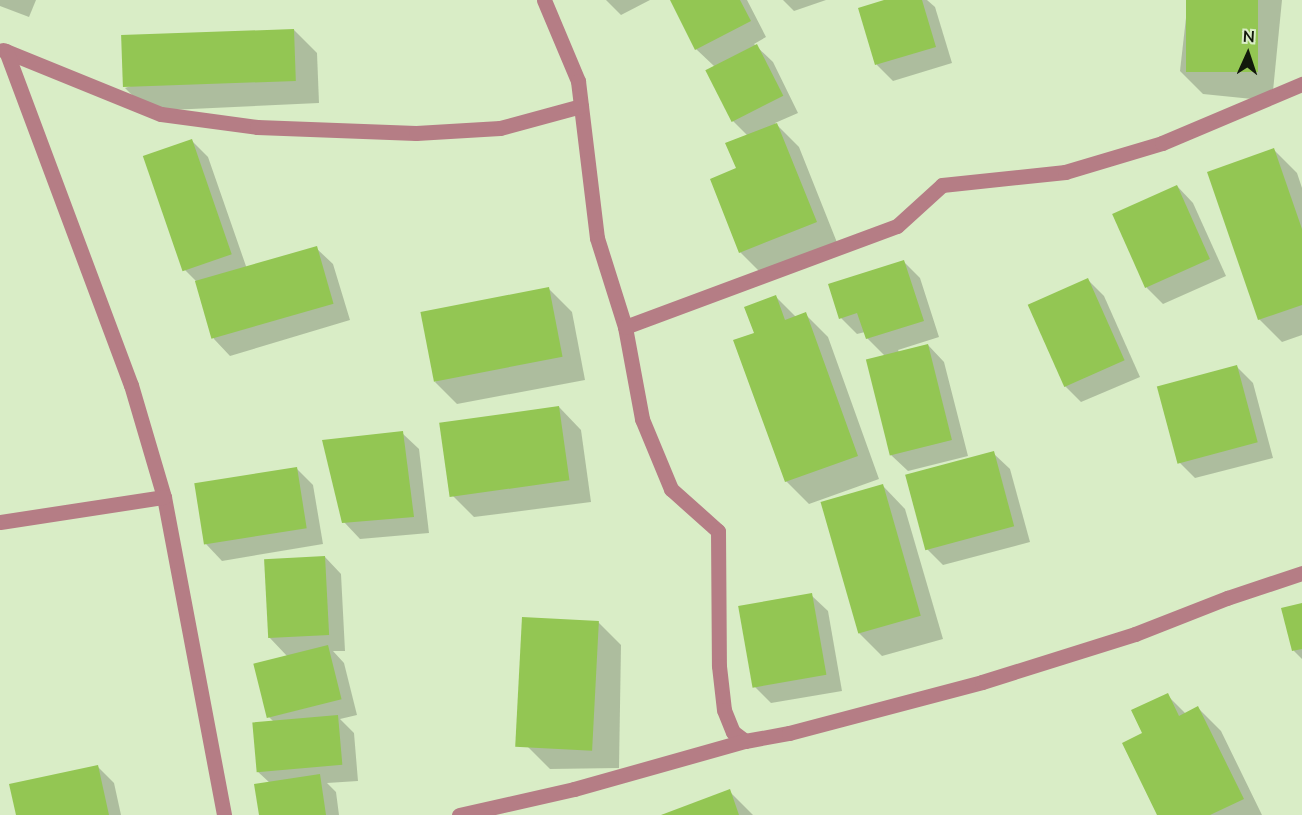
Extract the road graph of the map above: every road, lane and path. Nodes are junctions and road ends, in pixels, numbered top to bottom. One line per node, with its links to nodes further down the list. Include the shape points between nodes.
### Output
1 (544, 0): 4 (street, via 578,81)
2 (3, 50): 4 (street, via 161,114 257,127 416,133 490,128); 6 (street, via 131,385)
3 (1302, 84): 5 (street, via 1162,143 1065,172 942,186 897,225)
4 (581, 106): 5 (street, via 597,238)
5 (625, 327): 9 (street, via 642,419 671,489 718,531 719,666 724,710 733,732)
6 (164, 497): 7 (street); 10 (street)
7 (0, 522)
8 (1302, 573): 9 (street, via 1135,634 982,682)
9 (745, 741): 11 (street, via 574,789)
10 (224, 815)
11 (459, 815)

